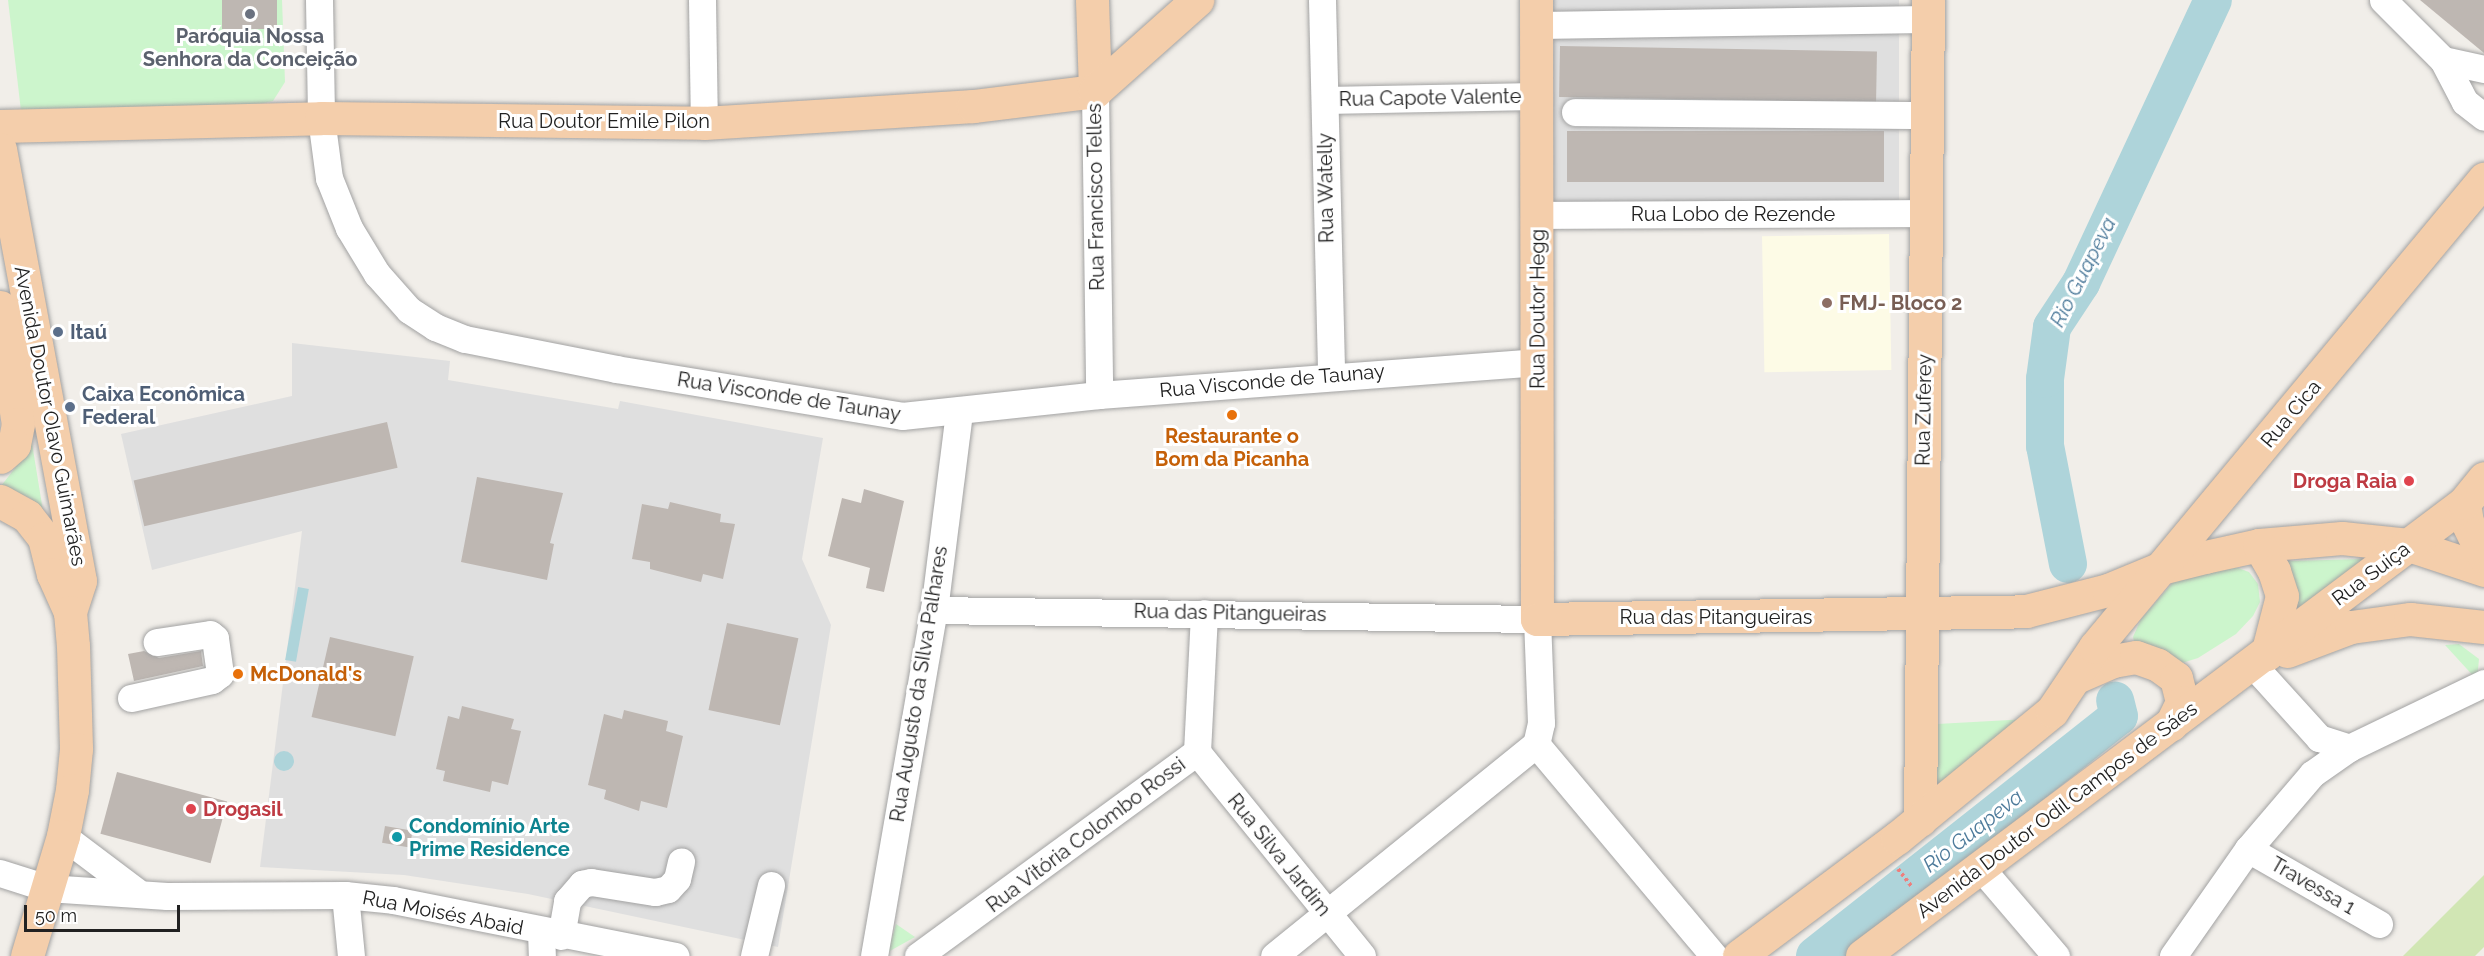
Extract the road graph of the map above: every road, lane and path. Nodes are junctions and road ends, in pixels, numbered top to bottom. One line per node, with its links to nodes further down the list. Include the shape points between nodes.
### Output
1 (319, 0): 18 (street, Rua Visconde de Taunay)
2 (702, 0): 19 (street)
3 (1092, 0): 12 (main road, Rua Francisco Telles)
4 (1211, 0): 7 (main road)
5 (1322, 0): 14 (street, Rua Watelly)
6 (2383, 0): 10 (street)
7 (1188, 9): 12 (main road)
8 (1928, 10): 9 (street); 16 (main road, Rua Zuferey)
9 (1536, 12): 13 (main road, Rua Doutor Hegg)
10 (2443, 60): 11 (street); 17 (street, via 2465,102)
11 (2484, 69)
12 (1095, 91): 19 (main road, Rua Doutor Emile Pilon, via 973,106); 28 (street, Rua Francisco Telles)
13 (1536, 96): 14 (street, Rua Capote Valente); 24 (main road, Rua Doutor Hegg)
14 (1324, 100): 27 (street, Rua Watelly)
15 (1575, 111): 16 (street)
16 (1927, 115): 23 (main road, Rua Zuferey)
17 (2484, 117)
18 (321, 118): 19 (main road, Rua Doutor Emile Pilon); 20 (main road, Rua Doutor Emile Pilon); 29 (street, Rua Visconde de Taunay, via 329,178 349,228 377,274 409,310 435,327 465,339 604,367 853,410 902,416)
19 (704, 123)
20 (0, 126)
21 (0, 149): 40 (main road, Avenida Doutor Olavo Guimarães, via 80,581)
22 (2484, 179): 37 (main road, Rua Cica)
23 (1927, 213): 24 (street, Rua Lobo de Rezende); 42 (main road, Rua Zuferey)
24 (1538, 215): 26 (main road, Rua Doutor Hegg)
25 (0, 307): 30 (main road, Avenida Doutor Olavo Guimarães, via 18,424 14,444)
26 (1539, 362): 27 (street, Rua Visconde de Taunay); 43 (main road, Rua Doutor Hegg)
27 (1330, 375): 28 (street, Rua Visconde de Taunay)
28 (1099, 395): 29 (street, Rua Visconde de Taunay)
29 (959, 411): 39 (street, Rua Augusto da SIlva Palhares)
30 (0, 458)
31 (2484, 478): 32 (main road, Rua Suiça)
32 (2464, 503): 35 (main road, Rua Suiça); 36 (main road, via 2467,522)
33 (13, 508): 40 (main road, Avenida Doutor Olavo Guimarães, via 44,538 53,574)
34 (2259, 545): 35 (main road, Rua das Pitangueiras, via 2342,538); 37 (main road, Rua das Pitangueiras); 46 (main road, via 2282,596)
35 (2409, 545): 38 (main road, Rua das Pitangueiras); 46 (main road, Rua Suiça)
36 (2484, 557)
37 (2161, 568): 42 (main road, Rua das Pitangueiras, via 2109,590 2044,608); 47 (main road, Rua Cica, via 2095,647)
38 (2484, 570)
39 (934, 610): 41 (street, Rua das Pitangueiras); 73 (street, Rua Augusto da SIlva Palhares)
40 (70, 612): 55 (main road, via 76,749)
41 (1204, 613): 43 (street, Rua das Pitangueiras); 53 (street, Rua Vitória Colombo Rossi)
42 (1920, 616): 43 (main road, Rua das Pitangueiras); 54 (main road, Rua Zuferey)
43 (1537, 619): 51 (street, via 1541,723)
44 (2484, 627): 46 (main road, via 2410,619 2350,627)
45 (157, 642): 49 (street, via 210,633 215,638 220,674 212,680)
46 (2259, 659): 50 (main road, Avenida Doutor Odil Campos de Sáes); 52 (street, via 2319,738)
47 (2076, 677): 50 (main road, via 2113,661 2136,657 2158,665 2176,678 2182,702); 54 (main road, via 2052,711)
48 (2484, 683): 52 (street)
49 (131, 698)
50 (2171, 725): 59 (main road, Avenida Doutor Odil Campos de Sáes)
51 (1536, 744): 66 (street); 77 (street)
52 (2349, 748): 56 (street, via 2312,774)
53 (1197, 752): 66 (street, Rua Silva Jardim); 74 (street, Rua Vitória Colombo Rossi, via 940,944)
54 (1920, 820): 78 (main road)
55 (63, 836): 62 (main road); 64 (street, Rua Moisés Abaid)
56 (2248, 849): 67 (street, Travessa 1); 81 (street)
57 (681, 861): 68 (street, via 677,879 668,889 655,892 582,884 567,901)
58 (1896, 866): 63 (path)
59 (1980, 867): 79 (main road, Avenida Doutor Odil Campos de Sáes); 80 (street)
60 (0, 873): 62 (street, Rua Moisés Abaid)
61 (771, 885): 72 (street)
62 (47, 888): 64 (street, Rua Moisés Abaid); 69 (main road)
63 (1914, 890)
64 (136, 891): 65 (street, Rua Moisés Abaid, via 167,896)
65 (345, 895): 68 (street, Rua Moisés Abaid, via 393,900); 70 (street)
66 (1326, 913): 75 (street); 76 (street, Rua Silva Jardim)
67 (2379, 924)
68 (548, 941): 71 (street, Rua Moisés Abaid)
69 (27, 956)
70 (351, 956)
71 (676, 956)
72 (754, 956)
73 (874, 956)
74 (918, 956)
75 (1274, 956)
76 (1362, 956)
77 (1714, 956)
78 (1739, 956)
79 (1862, 956)
80 (2056, 956)
81 (2173, 956)

